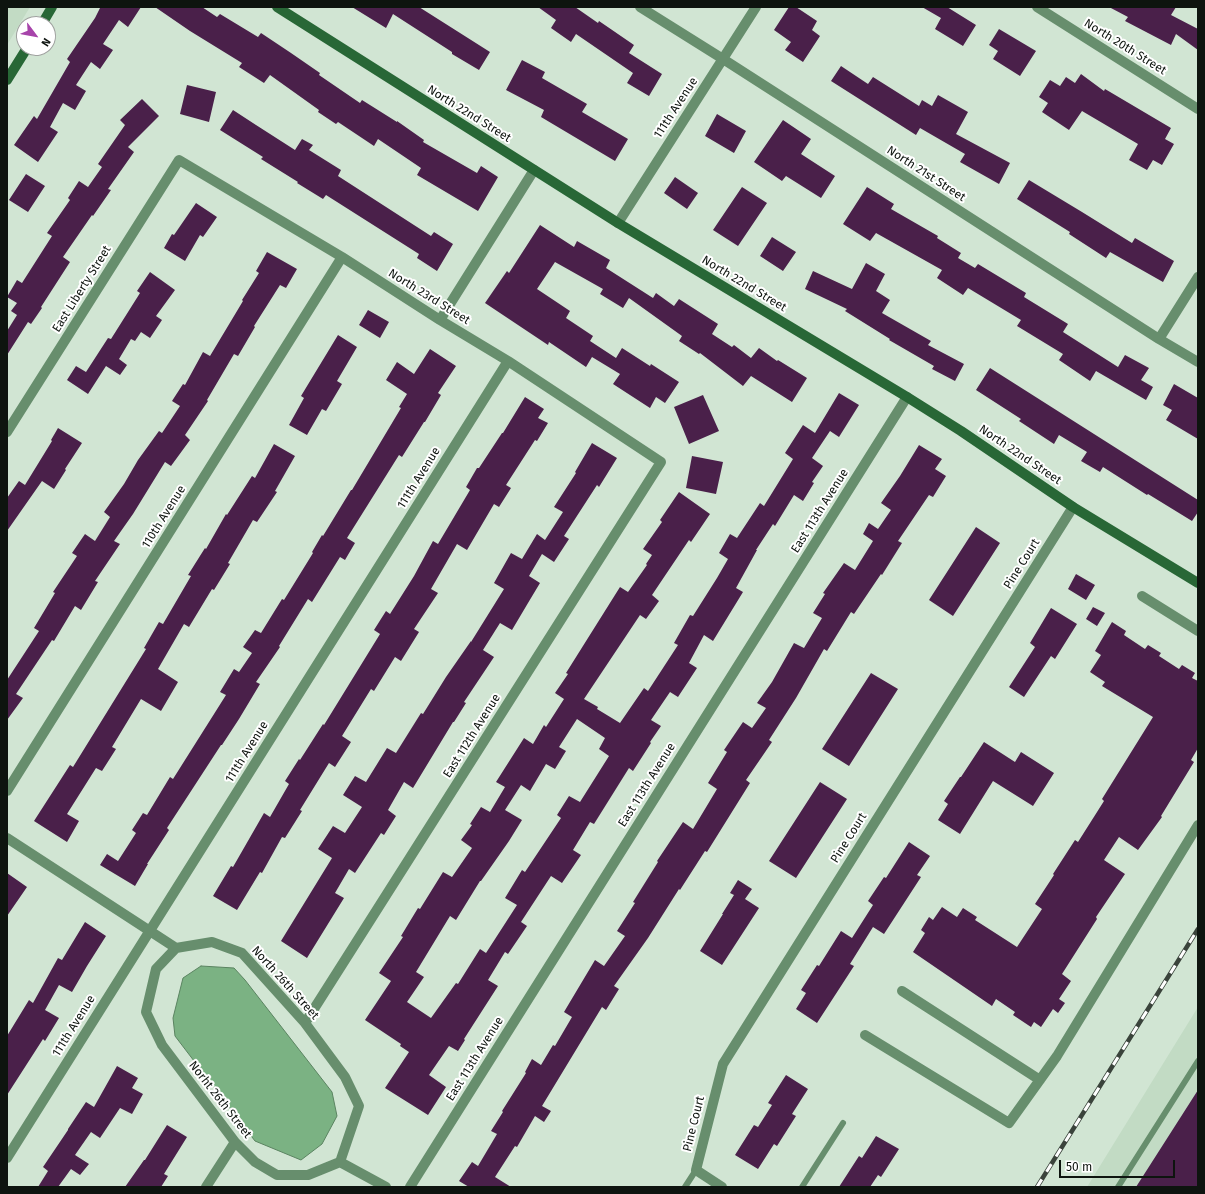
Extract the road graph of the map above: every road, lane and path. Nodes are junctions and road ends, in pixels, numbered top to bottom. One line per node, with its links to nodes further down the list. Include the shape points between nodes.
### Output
1 (52, 7): 6 (street)
2 (277, 7): 12 (street, North 22nd Street)
3 (640, 7): 8 (street, North 21st Street)
4 (756, 7): 8 (street, 111th Avenue)
5 (1037, 7): 10 (street, North 20th Street)
6 (47, 16)
7 (22, 56): 9 (street)
8 (723, 59): 13 (street, 111th Avenue); 17 (street, North 21st Street)
9 (7, 80)
10 (1198, 109)
11 (179, 160): 14 (street, North 23rd Street); 21 (street, East Liberty Street)
12 (534, 170): 13 (street, North 22nd Street); 16 (street)
13 (618, 223): 20 (street, North 22nd Street)
14 (342, 257): 16 (street, North 23rd Street); 27 (street, 110th Avenue)
15 (1198, 277): 17 (street)
16 (440, 320): 18 (street, North 23rd Street)
17 (1159, 338): 19 (street, North 21st Street)
18 (508, 361): 22 (street, North 23rd Street); 30 (street, 111th Avenue)
19 (1198, 362)
20 (907, 397): 23 (street, North 22nd Street); 44 (street, East 113th Avenue)
21 (7, 432)
22 (661, 462): 33 (street, East 112th Avenue)
23 (1073, 507): 24 (street, North 22nd Street); 41 (street, Pine Court, via 722,1064)
24 (1198, 584)
25 (1142, 596): 26 (street)
26 (1198, 631)
27 (7, 791)
28 (1198, 825): 36 (street)
29 (7, 838): 30 (street)
30 (150, 930): 31 (street); 39 (street, 111th Avenue)
31 (176, 948): 33 (street, North 26th Street, via 212,942 242,953); 38 (street, Norht 26th Street, via 156,969 146,1012 162,1045)
32 (902, 991): 36 (street)
33 (305, 1023): 40 (street, North 26th Street, via 345,1077 359,1106)
34 (866, 1035): 36 (street, via 1010,1123)
35 (1198, 1061): 48 (lane)
36 (1040, 1080)
37 (843, 1123): 47 (lane)
38 (235, 1142): 40 (street, Norht 26th Street, via 255,1162 277,1175 308,1175); 42 (street)
39 (7, 1158)
40 (340, 1162): 43 (street)
41 (696, 1170): 45 (lane); 46 (street, Pine Court)
42 (206, 1187)
43 (386, 1187)
44 (410, 1187)
45 (685, 1187)
46 (722, 1187)
47 (802, 1187)
48 (1118, 1187)

